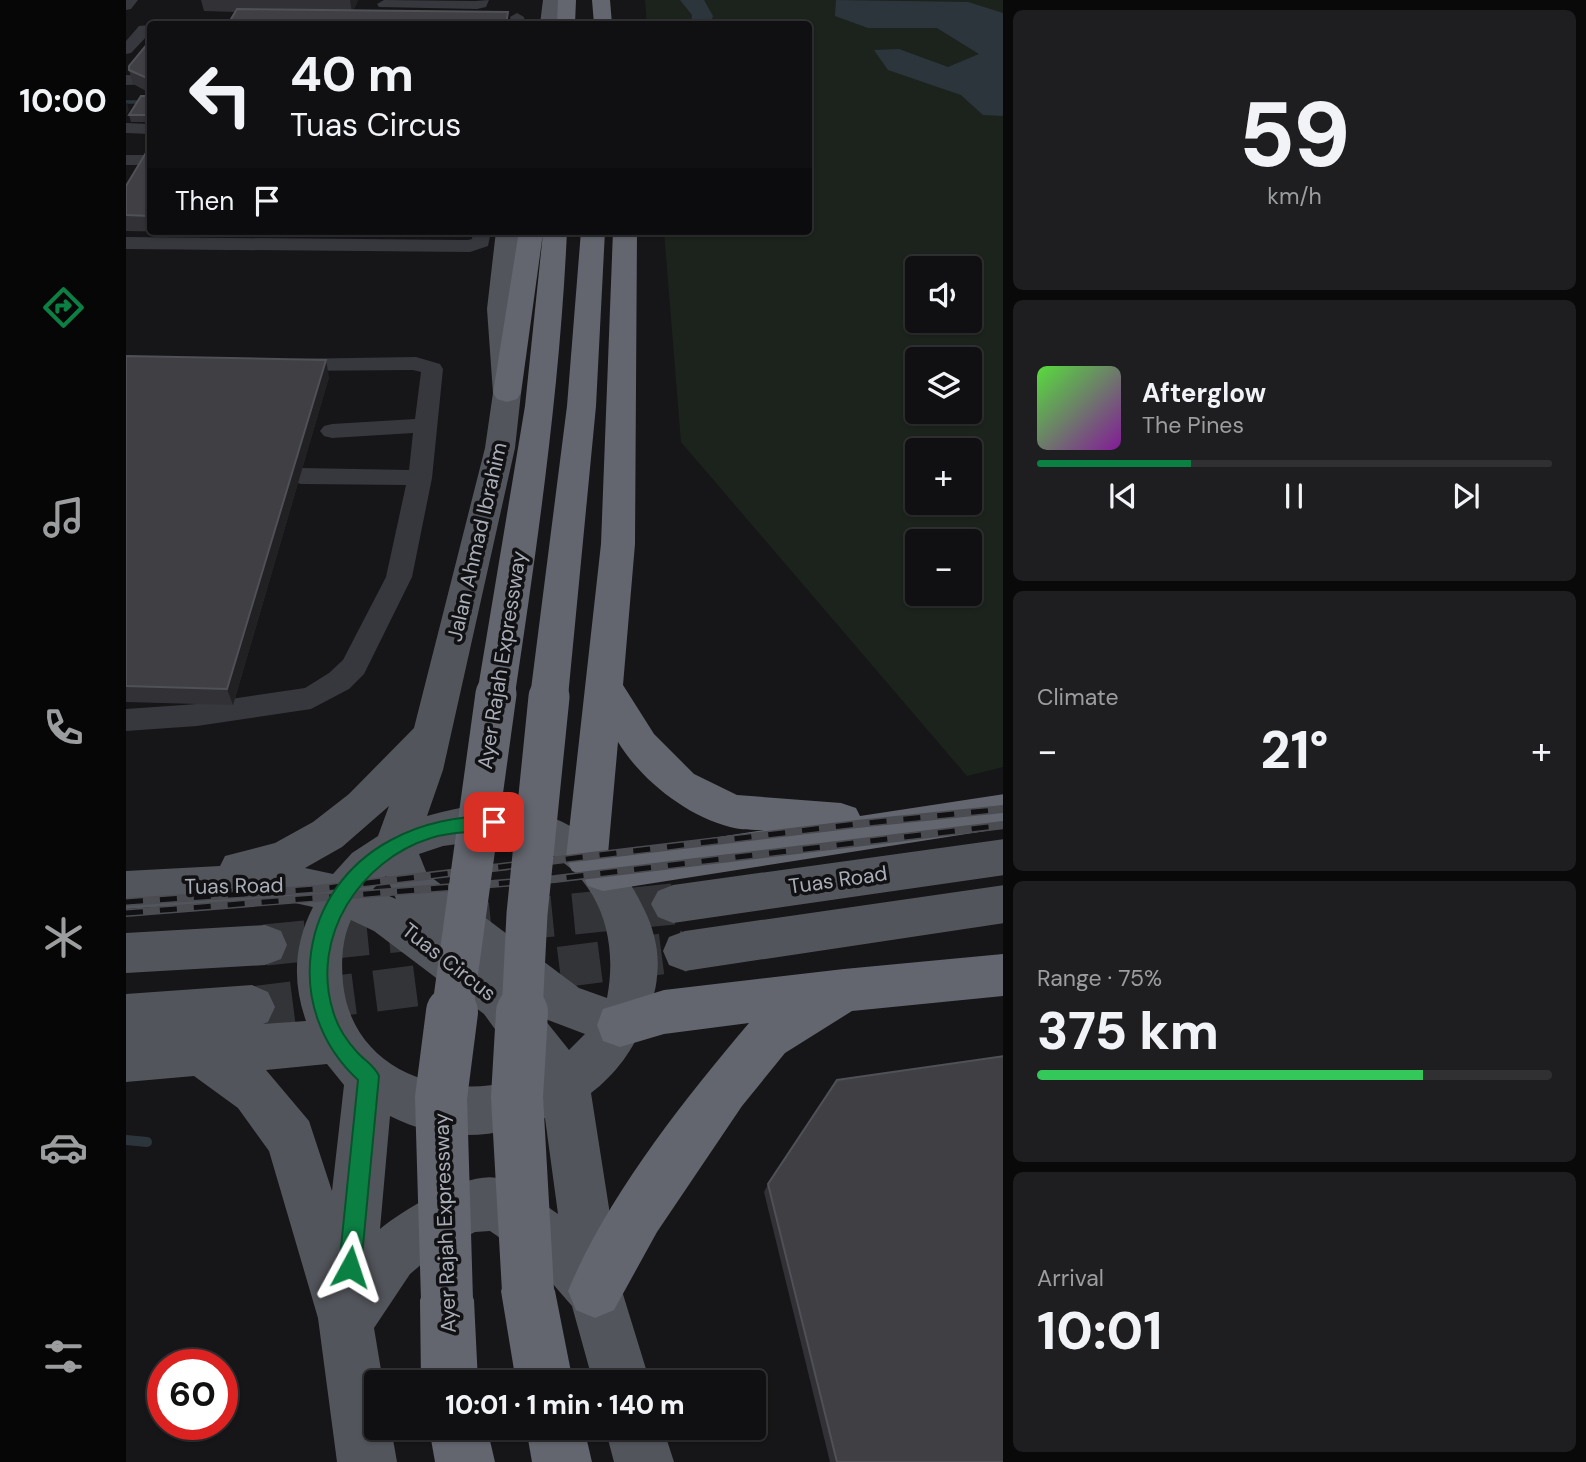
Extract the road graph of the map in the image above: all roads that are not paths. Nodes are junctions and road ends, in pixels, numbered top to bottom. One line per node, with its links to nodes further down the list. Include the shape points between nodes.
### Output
1 (131, 0): 7 (street)
2 (482, 0): 6 (street, via 477,5)
3 (552, 0): 8 (main road)
4 (567, 0): 9 (highway)
5 (601, 0): 10 (highway)
6 (384, 4)
7 (126, 6)
8 (549, 21)
9 (566, 21)
10 (603, 21)
11 (147, 29): 12 (street)
12 (126, 50)
13 (126, 80): 14 (street)
14 (147, 80)
15 (126, 92): 16 (street)
16 (147, 92)
17 (126, 128): 18 (street)
18 (147, 129)
19 (126, 160): 21 (street)
20 (126, 169): 21 (street)
21 (147, 169)
22 (482, 235): 28 (street, via 481,242 470,246)
23 (508, 235): 30 (main road, Jalan Ahmad Ibrahim, via 500,309)
24 (530, 235): 30 (highway)
25 (555, 235): 61 (highway, Ayer Rajah Expressway, bridge, via 538,437 496,694 441,1098)
26 (593, 235): 62 (highway, bridge, via 578,438 527,914 517,1097 528,1291)
27 (625, 235): 35 (highway, via 618,544)
28 (126, 243)
29 (269, 364): 31 (street, via 425,364 432,369)
30 (507, 393): 37 (main road, Jalan Ahmad Ibrahim, via 500,447)
31 (426, 425): 32 (street); 34 (street)
32 (332, 430)
33 (301, 476): 34 (street)
34 (420, 478): 36 (street, via 399,577 354,667 339,681 311,698)
35 (605, 688): 39 (highway, via 639,745 680,785 732,811); 42 (highway)
36 (126, 720)
37 (433, 733): 40 (main road, Jalan Ahmad Ibrahim); 43 (main road, via 332,833 286,857 200,879)
38 (1003, 811): 39 (highway)
39 (888, 827): 42 (highway)
40 (395, 846): 42 (main road, via 438,829 494,822 559,839); 44 (main road, via 366,867); 54 (main road, Tuas Circus, via 411,886 564,1005)
41 (1003, 857): 45 (main road, Tuas Road)
42 (595, 865): 54 (main road, via 624,906 635,944 634,985)
43 (127, 890): 44 (main road, Tuas Road, via 277,881)
44 (342, 895): 56 (main road, via 325,932 317,981 323,1012); 58 (main road, Tuas Circus, via 390,917 500,999)
45 (673, 904)
46 (1003, 904): 48 (main road)
47 (265, 946): 49 (main road)
48 (685, 951)
49 (126, 953)
50 (1003, 975): 51 (highway)
51 (844, 990): 54 (highway, via 664,1012); 59 (highway, via 768,1037 725,1088 638,1213)
52 (252, 1007): 53 (main road)
53 (126, 1016)
54 (620, 1025): 58 (main road, via 600,1053)
55 (200, 1052): 56 (main road); 57 (main road); 60 (main road, via 255,1091 291,1139)
56 (353, 1058): 58 (main road, via 384,1089 418,1104 455,1112 531,1101); 60 (main road)
57 (126, 1059)
58 (565, 1084): 59 (main road)
59 (595, 1292): 60 (main road, via 551,1241 497,1204 471,1206 417,1233 391,1255); 63 (main road)
60 (345, 1322): 67 (main road)
61 (450, 1370)
62 (543, 1370)
63 (618, 1370)
64 (460, 1440): 68 (highway)
65 (557, 1440): 69 (highway)
66 (638, 1440): 70 (main road)
67 (367, 1462)
68 (465, 1462)
69 (562, 1462)
70 (644, 1462)

